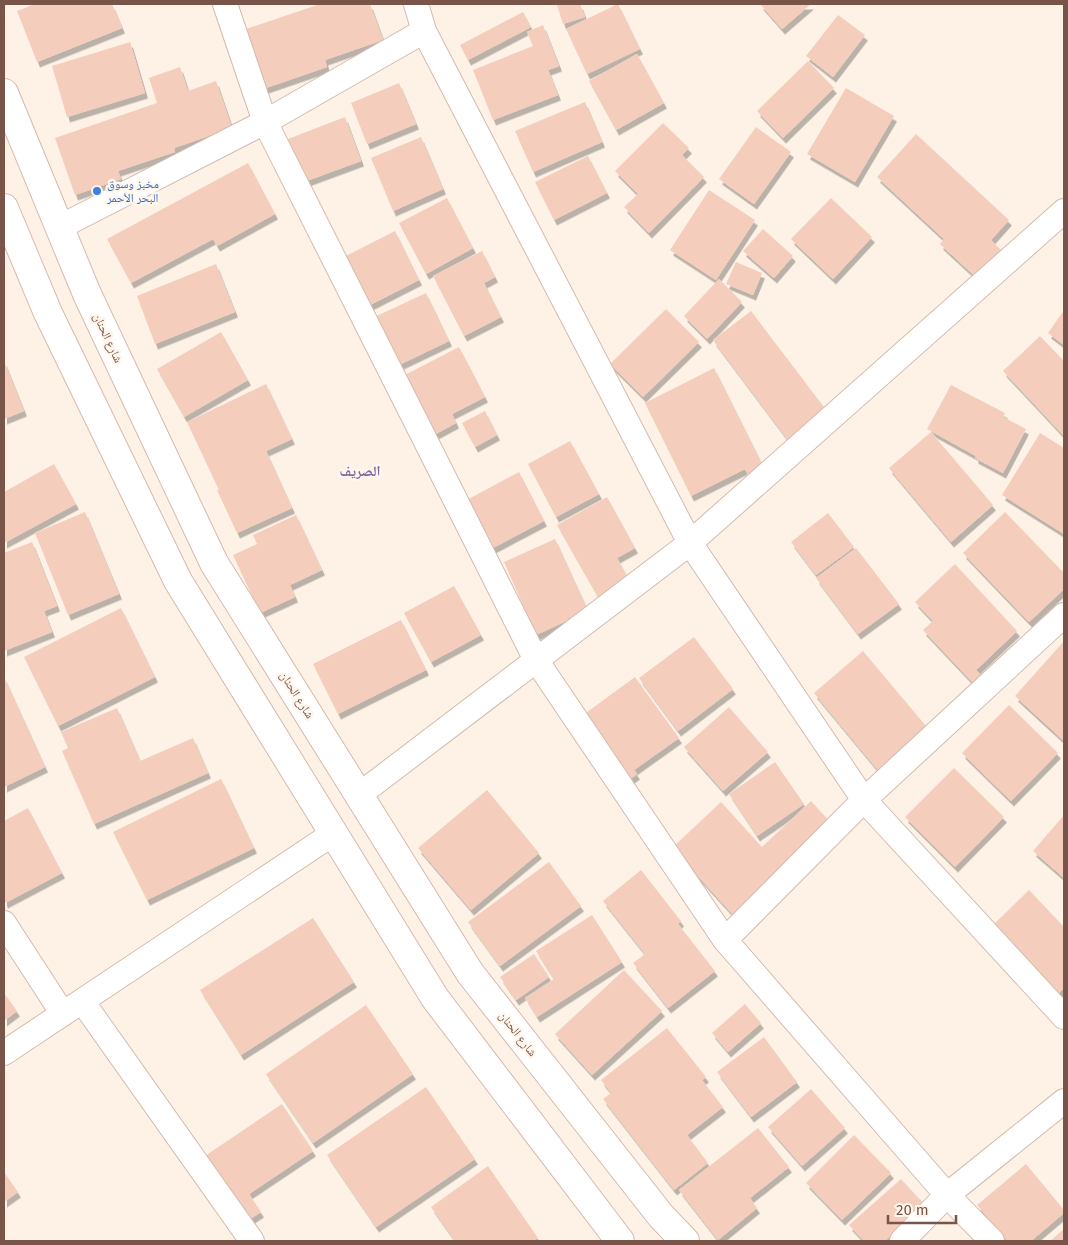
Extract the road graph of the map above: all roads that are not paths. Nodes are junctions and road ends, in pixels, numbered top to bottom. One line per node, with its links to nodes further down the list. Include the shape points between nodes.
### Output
1 (225, 4): 5 (street)
2 (416, 4): 3 (street)
3 (424, 31): 5 (street); 10 (street)
4 (4, 93): 8 (main road, شارع الحنان)
5 (265, 122): 8 (street); 12 (street)
6 (4, 208): 9 (main road)
7 (1064, 211): 10 (street)
8 (60, 227): 13 (main road, شارع الحنان, via 87,294 214,563)
9 (10, 240): 15 (main road, via 178,580)
10 (690, 543): 12 (street); 14 (street)
11 (1064, 615): 14 (street)
12 (536, 660): 13 (street); 17 (street)
13 (359, 795): 25 (main road, شارع الحنان, via 470,973)
14 (864, 800): 17 (street); 19 (street)
15 (334, 833): 18 (street); 24 (main road, via 435,998)
16 (4, 923): 18 (street)
17 (726, 940): 22 (street)
18 (72, 1007): 20 (street); 23 (street)
19 (1064, 1017)
20 (4, 1053)
21 (1064, 1101): 22 (street)
22 (948, 1195): 26 (street); 27 (street)
23 (252, 1241)
24 (620, 1241)
25 (685, 1241)
26 (902, 1241)
27 (992, 1241)

